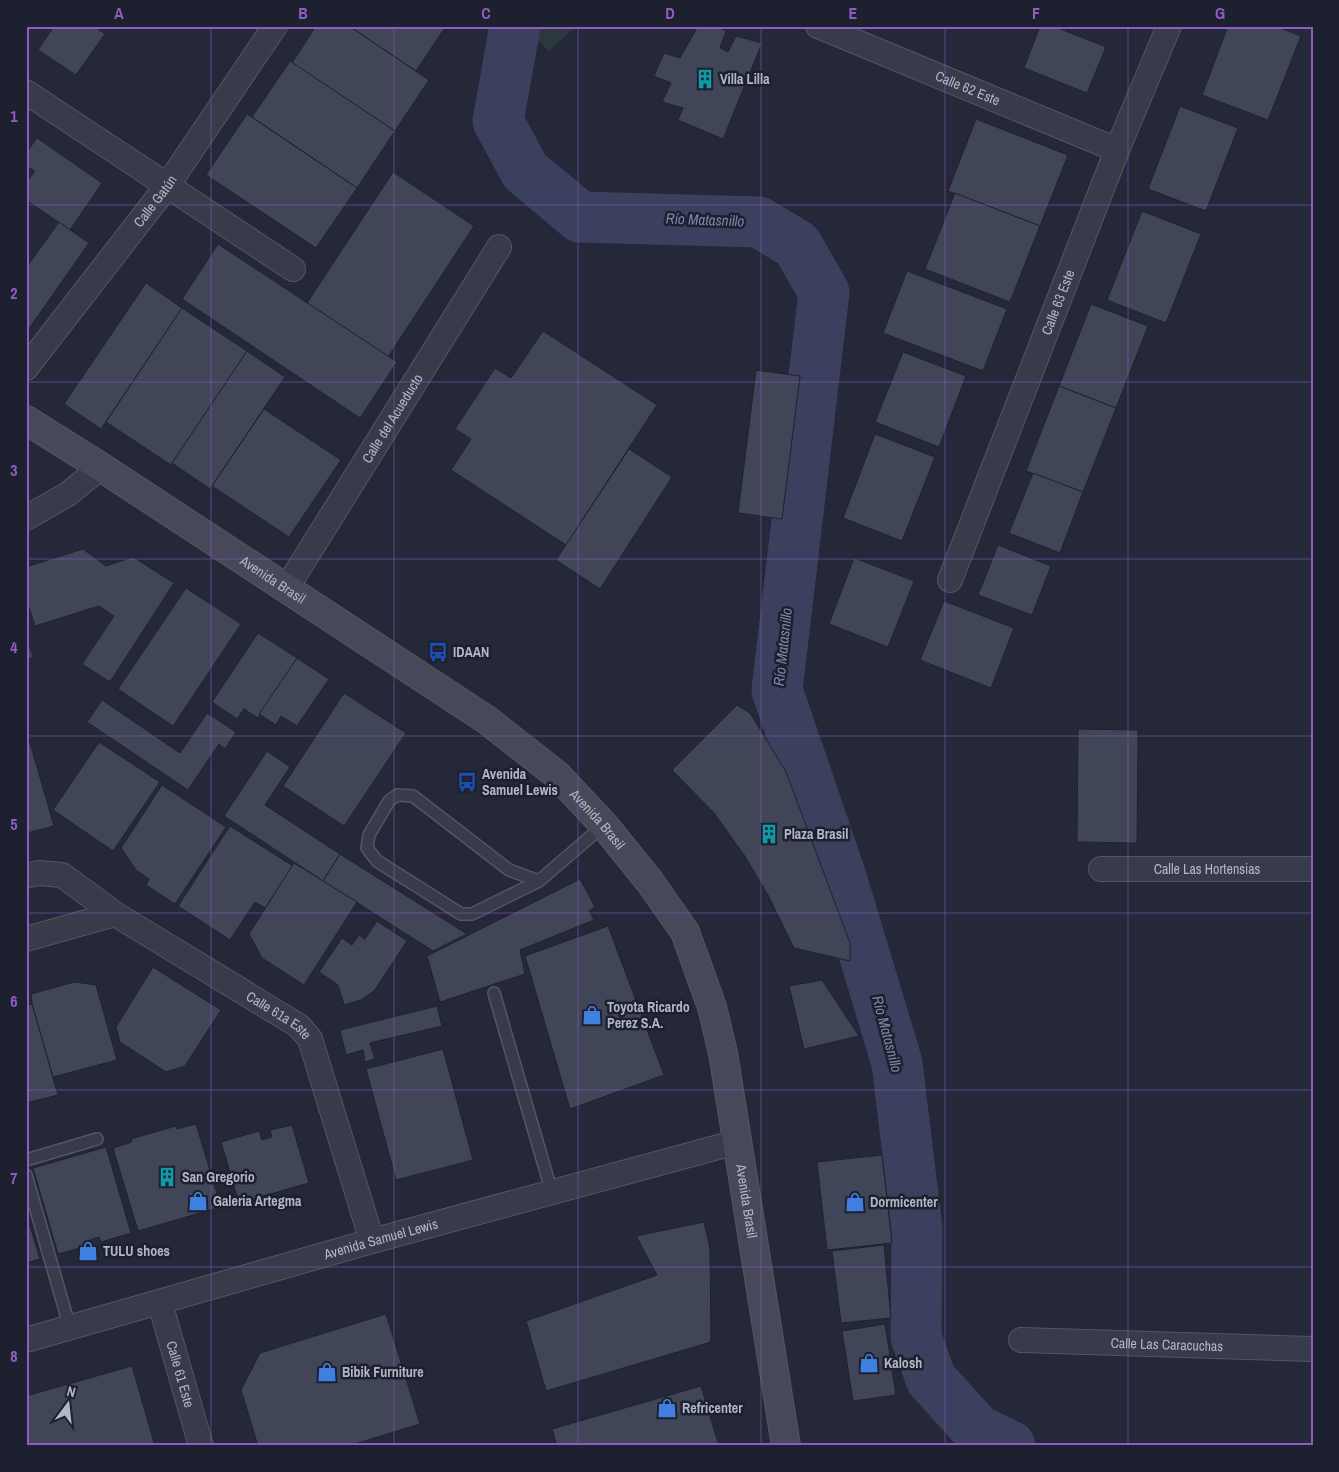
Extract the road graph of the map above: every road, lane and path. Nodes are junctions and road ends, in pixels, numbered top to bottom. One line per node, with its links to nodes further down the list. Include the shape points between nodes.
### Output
1 (275, 26): 6 (street, Calle Gatún)
2 (1169, 26): 5 (street, Calle 63 Este)
3 (834, 29): 5 (street, Calle 62 Este)
4 (26, 92): 6 (street)
5 (1118, 150): 13 (street, Calle 63 Este)
6 (167, 186): 8 (street); 9 (street, Calle Gatún)
7 (499, 247): 14 (street, Calle del Acueducto)
8 (293, 269)
9 (26, 368)
10 (26, 420): 11 (main road, Avenida Brasil)
11 (101, 467): 12 (street, via 68,494); 14 (main road, Avenida Brasil)
12 (26, 518)
13 (950, 580)
14 (286, 589): 15 (main road, Avenida Brasil, via 487,720 557,775)
15 (604, 825): 19 (lane); 24 (main road, Avenida Brasil, via 685,932 712,1007)
16 (1101, 869): 17 (street, Calle Las Hortensias)
17 (1313, 869)
18 (26, 876): 20 (street, Calle 61a Este, via 38,873 62,875)
19 (539, 880): 19 (lane, via 509,870 413,796 397,795 388,800 369,835 368,848 377,861 462,914 472,914)
20 (115, 914): 21 (street); 28 (street, Calle 61a Este, via 300,1026 310,1038)
21 (26, 939)
22 (494, 993): 27 (lane)
23 (97, 1139): 25 (lane)
24 (737, 1142): 27 (street, Avenida Samuel Lewis); 35 (main road, Avenida Brasil)
25 (26, 1160)
26 (26, 1175): 30 (lane)
27 (552, 1193): 28 (street, Avenida Samuel Lewis)
28 (372, 1241): 29 (street, Avenida Samuel Lewis)
29 (160, 1303): 30 (street, Avenida Samuel Lewis); 34 (street, Calle 61 Este)
30 (70, 1328): 31 (street, Avenida Samuel Lewis)
31 (26, 1340)
32 (1021, 1340): 33 (street, Calle Las Caracuchas)
33 (1313, 1349)
34 (202, 1446)
35 (786, 1446)

